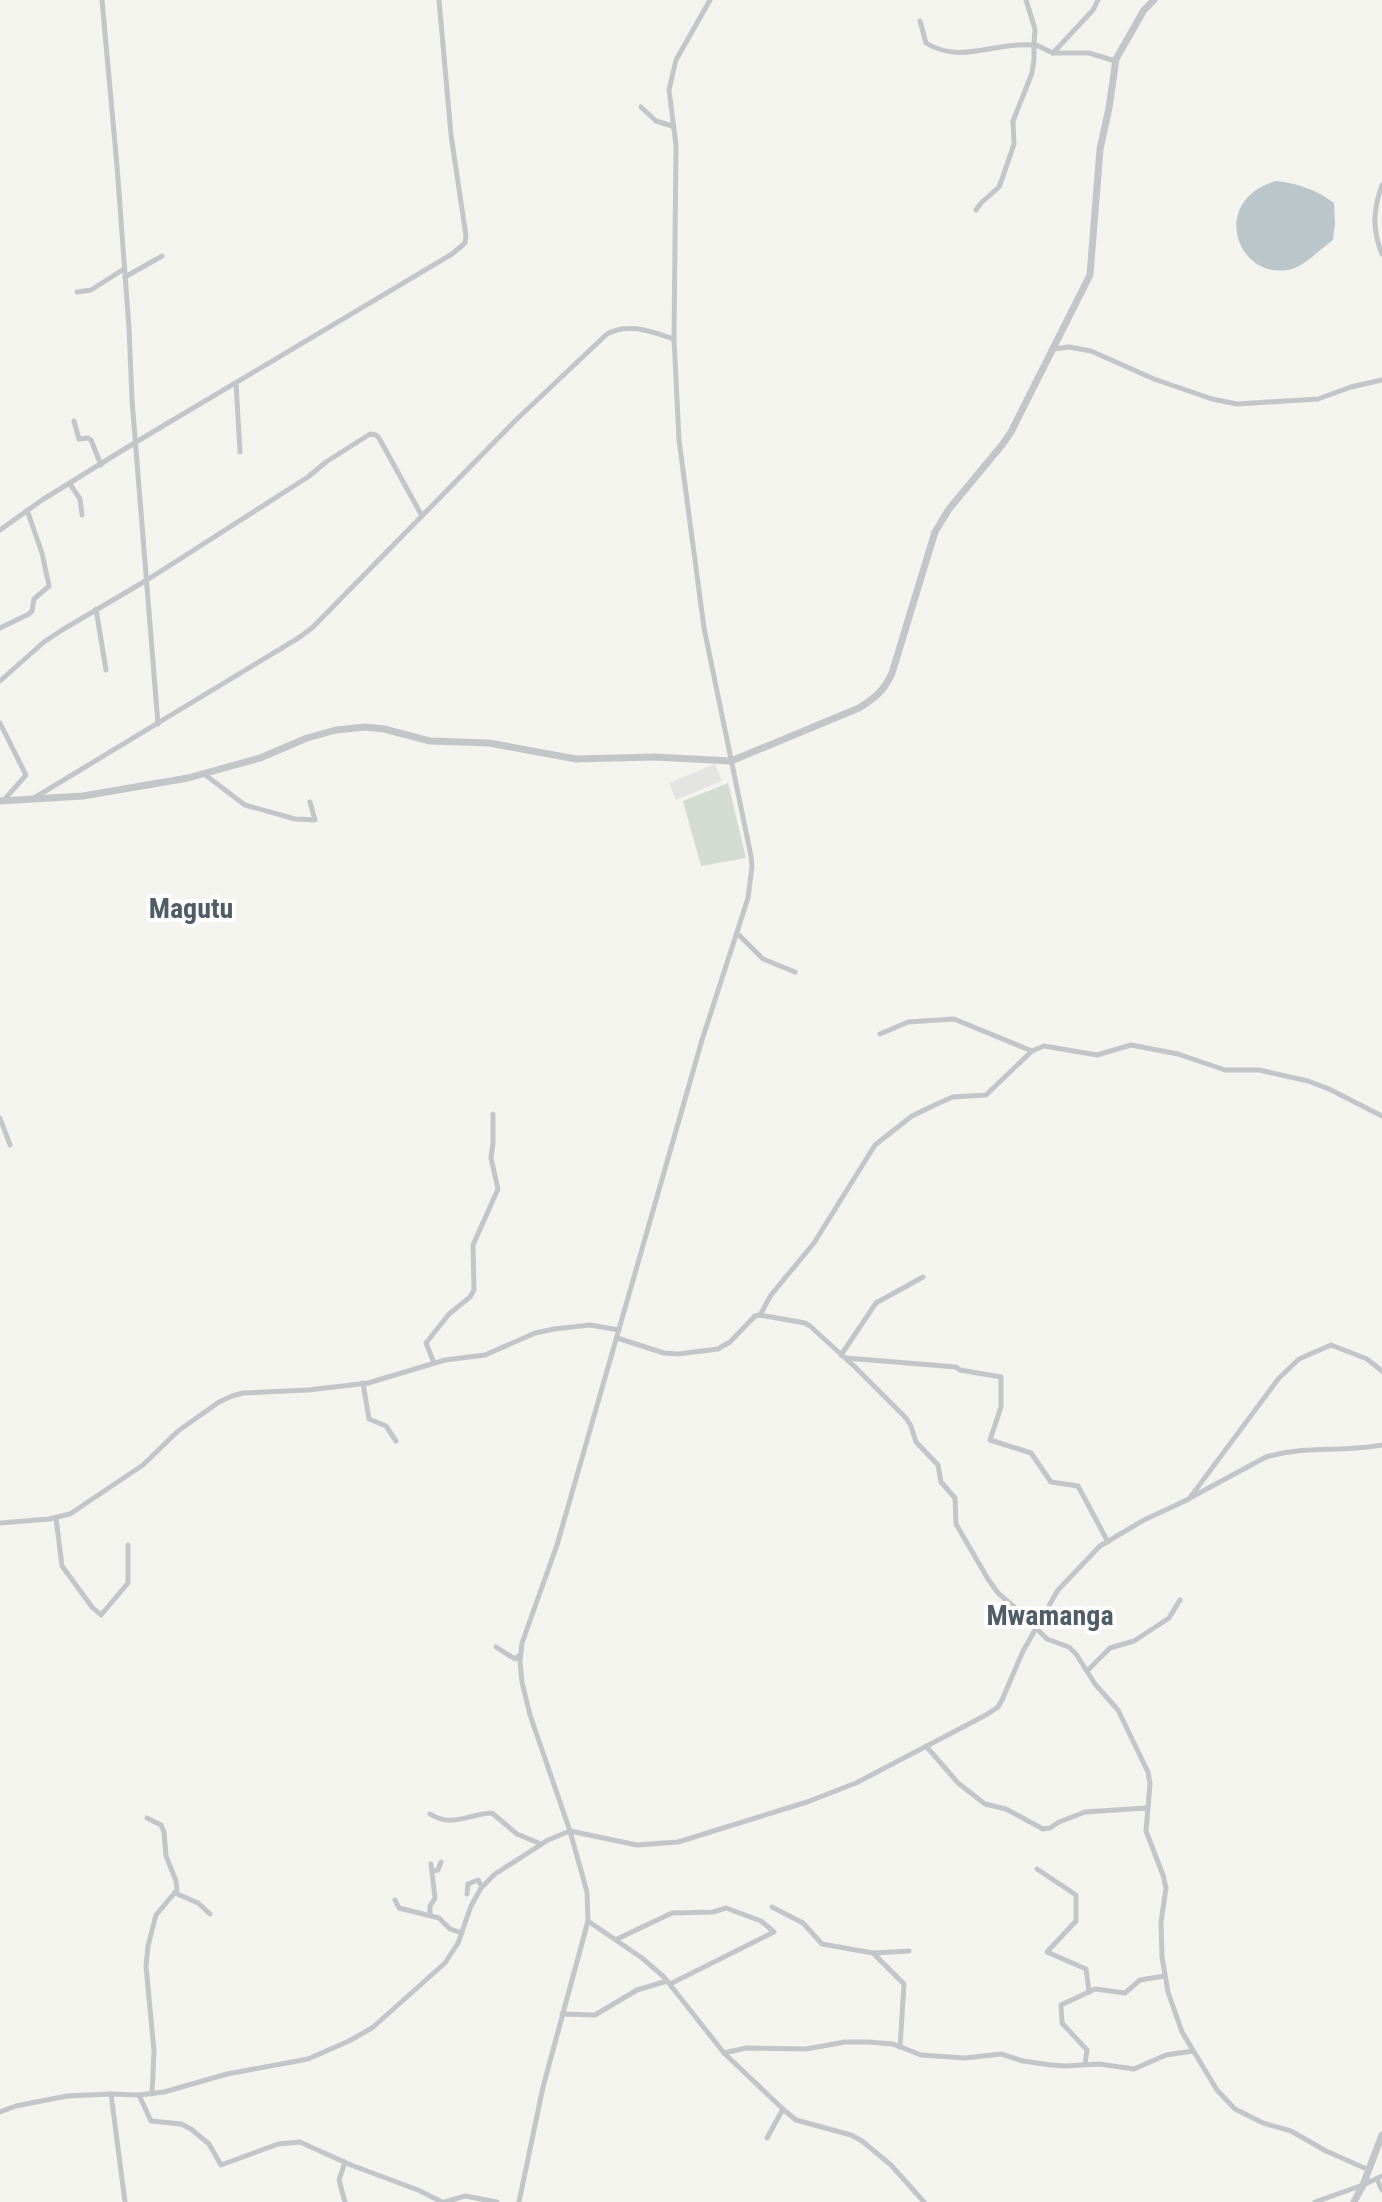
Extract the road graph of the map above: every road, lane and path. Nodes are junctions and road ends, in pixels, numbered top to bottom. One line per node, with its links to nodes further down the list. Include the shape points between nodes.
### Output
1 (102, 0): 17 (street)
2 (439, 0): 22 (street, via 465,243)
3 (710, 0): 12 (street, via 676,60 669,90)
4 (1026, 0): 8 (street, via 1034,24)
5 (1098, 0): 9 (street)
6 (1154, 0): 10 (street)
7 (920, 21): 8 (street, via 926,43 944,52)
8 (1033, 44): 9 (street); 14 (street, via 1032,73 1013,121 1014,144 1002,179)
9 (1053, 53): 10 (street, via 1089,53)
10 (1115, 61): 20 (street, via 1100,149 1090,275)
11 (641, 107): 12 (street, via 656,121)
12 (672, 126): 19 (street)
13 (1382, 185): 15 (street, via 1374,211)
14 (976, 210)
15 (1382, 254)
16 (162, 256): 17 (street)
17 (124, 273): 18 (street); 24 (street)
18 (77, 292)
19 (674, 339): 30 (street, via 626,328 607,334); 39 (street, via 679,440 702,613)
20 (1054, 349): 21 (street, via 1091,351 1154,379 1237,404 1318,399); 39 (street, via 1011,432 935,532 885,689 859,708)
21 (1382, 380)
22 (236, 383): 24 (street); 25 (street)
23 (74, 421): 26 (street, via 77,437 91,440)
24 (136, 442): 26 (street); 32 (street)
25 (240, 452)
26 (101, 465): 27 (street)
27 (70, 484): 28 (street); 29 (street)
28 (27, 510): 31 (street); 34 (street, via 49,586 34,599 29,614)
29 (82, 515)
30 (422, 516): 32 (street, via 379,438 370,434); 38 (street, via 313,627)
31 (0, 530)
32 (147, 580): 33 (street); 38 (street)
33 (96, 609): 35 (street); 36 (street, via 44,642)
34 (0, 628)
35 (106, 670)
36 (0, 681)
37 (0, 723): 42 (street, via 26,775)
38 (158, 724): 41 (street)
39 (731, 761): 40 (street, via 576,759 489,743 430,741 365,727 307,738); 44 (street, via 752,867)
40 (204, 774): 41 (street, via 83,796); 43 (street, via 245,805 295,819 315,820)
41 (33, 799): 42 (street)
42 (2, 801)
43 (310, 802)
44 (737, 933): 45 (street, via 763,959); 54 (street)
45 (795, 972)
46 (880, 1034): 47 (street, via 908,1022 954,1019)
47 (1032, 1051): 49 (street, via 1044,1046 1097,1055 1131,1045 1218,1069 1259,1070 1308,1081); 53 (street, via 986,1095 939,1103 875,1145 814,1243)
48 (493, 1114): 57 (street, via 491,1158 498,1189 473,1245 474,1290 426,1343)
49 (1382, 1116)
50 (0, 1118): 51 (street)
51 (10, 1145)
52 (923, 1277): 56 (street, via 876,1303)
53 (760, 1315): 55 (street, via 718,1349 664,1353); 56 (street, via 805,1323)
54 (619, 1330): 55 (street); 57 (street, via 590,1325 554,1329 485,1355)
55 (617, 1338): 70 (street)
56 (843, 1356): 65 (street, via 1001,1377 1001,1407 990,1440 1031,1453 1051,1482 1078,1486); 68 (street, via 906,1418 916,1442 938,1465 941,1482 955,1498 956,1524 988,1579)
57 (434, 1363): 59 (street)
58 (1382, 1371): 62 (street, via 1331,1345 1299,1359)
59 (363, 1383): 60 (street, via 369,1419 386,1426); 63 (street, via 232,1396 178,1431 143,1465)
60 (396, 1441)
61 (1382, 1445): 62 (street, via 1280,1453)
62 (1189, 1499): 65 (street)
63 (56, 1518): 64 (street); 66 (street, via 62,1566 101,1615 128,1583)
64 (0, 1523)
65 (1108, 1542): 68 (street, via 1058,1590)
66 (128, 1545)
67 (1180, 1600): 71 (street, via 1169,1618 1134,1641 1110,1648)
68 (1036, 1629): 71 (street, via 1069,1647); 72 (street, via 998,1707)
69 (496, 1647): 70 (street, via 515,1659)
70 (521, 1654): 76 (street, via 530,1715)
71 (1087, 1671): 73 (street, via 1118,1710 1148,1772)
72 (926, 1746): 73 (street, via 985,1804 1043,1829 1085,1812); 76 (street, via 807,1802 678,1842 637,1845)
73 (1146, 1808): 92 (street, via 1146,1831 1166,1888 1161,1922)
74 (430, 1814): 77 (street, via 457,1821 492,1813 517,1834)
75 (147, 1818): 81 (street, via 164,1832)
76 (570, 1831): 77 (street); 87 (street, via 587,1892)
77 (542, 1844): 80 (street)
78 (441, 1862): 86 (street, via 438,1870 431,1868 435,1898)
79 (1046, 1875): 94 (street, via 1037,1869 1076,1895 1076,1921 1047,1952 1086,1969)
80 (482, 1887): 82 (street, via 478,1880 468,1884); 88 (street)
81 (175, 1893): 85 (street); 101 (street, via 156,1915 148,1946)
82 (467, 1894)
83 (395, 1900): 86 (street, via 399,1908)
84 (772, 1907): 91 (street, via 803,1923 822,1944)
85 (210, 1914)
86 (430, 1915): 88 (street)
87 (588, 1921): 89 (street); 95 (street)
88 (462, 1933): 101 (street, via 445,1963 372,2028 349,2041 308,2059)
89 (616, 1939): 93 (street); 93 (street, via 672,1913 726,1908 761,1921 774,1932)
90 (909, 1951): 91 (street)
91 (873, 1953): 96 (street, via 904,1984)
92 (1165, 1976): 94 (street, via 1140,1980 1125,1993); 97 (street)
93 (669, 1982): 95 (street, via 637,1990 595,2015); 98 (street)
94 (1089, 1992): 99 (street, via 1061,2005 1062,2023 1087,2050)
95 (562, 2014): 116 (street)
96 (900, 2047): 98 (street, via 845,2042); 99 (street, via 921,2055 1001,2054 1051,2065)
97 (1193, 2051): 99 (street, via 1166,2055 1134,2069); 108 (street, via 1235,2109)
98 (724, 2053): 103 (street)
99 (1085, 2064)
100 (111, 2094): 102 (street); 104 (street, via 67,2096); 112 (street)
101 (152, 2094): 102 (street)
102 (139, 2095): 107 (street, via 151,2121 191,2129 209,2144 221,2165 288,2141)
103 (783, 2109): 106 (street); 117 (street, via 796,2120 862,2141)
104 (0, 2112)
105 (1382, 2135): 108 (street)
106 (767, 2138)
107 (345, 2162): 113 (street, via 339,2180); 114 (street)
108 (1369, 2170): 110 (street)
109 (1379, 2177): 110 (street); 111 (street)
110 (1363, 2185): 118 (street); 119 (street)
111 (1382, 2190)
112 (125, 2202)
113 (345, 2202)
114 (443, 2202): 115 (street, via 465,2196)
115 (497, 2202)
116 (519, 2202)
117 (924, 2202)
118 (1315, 2202)
119 (1354, 2202)

